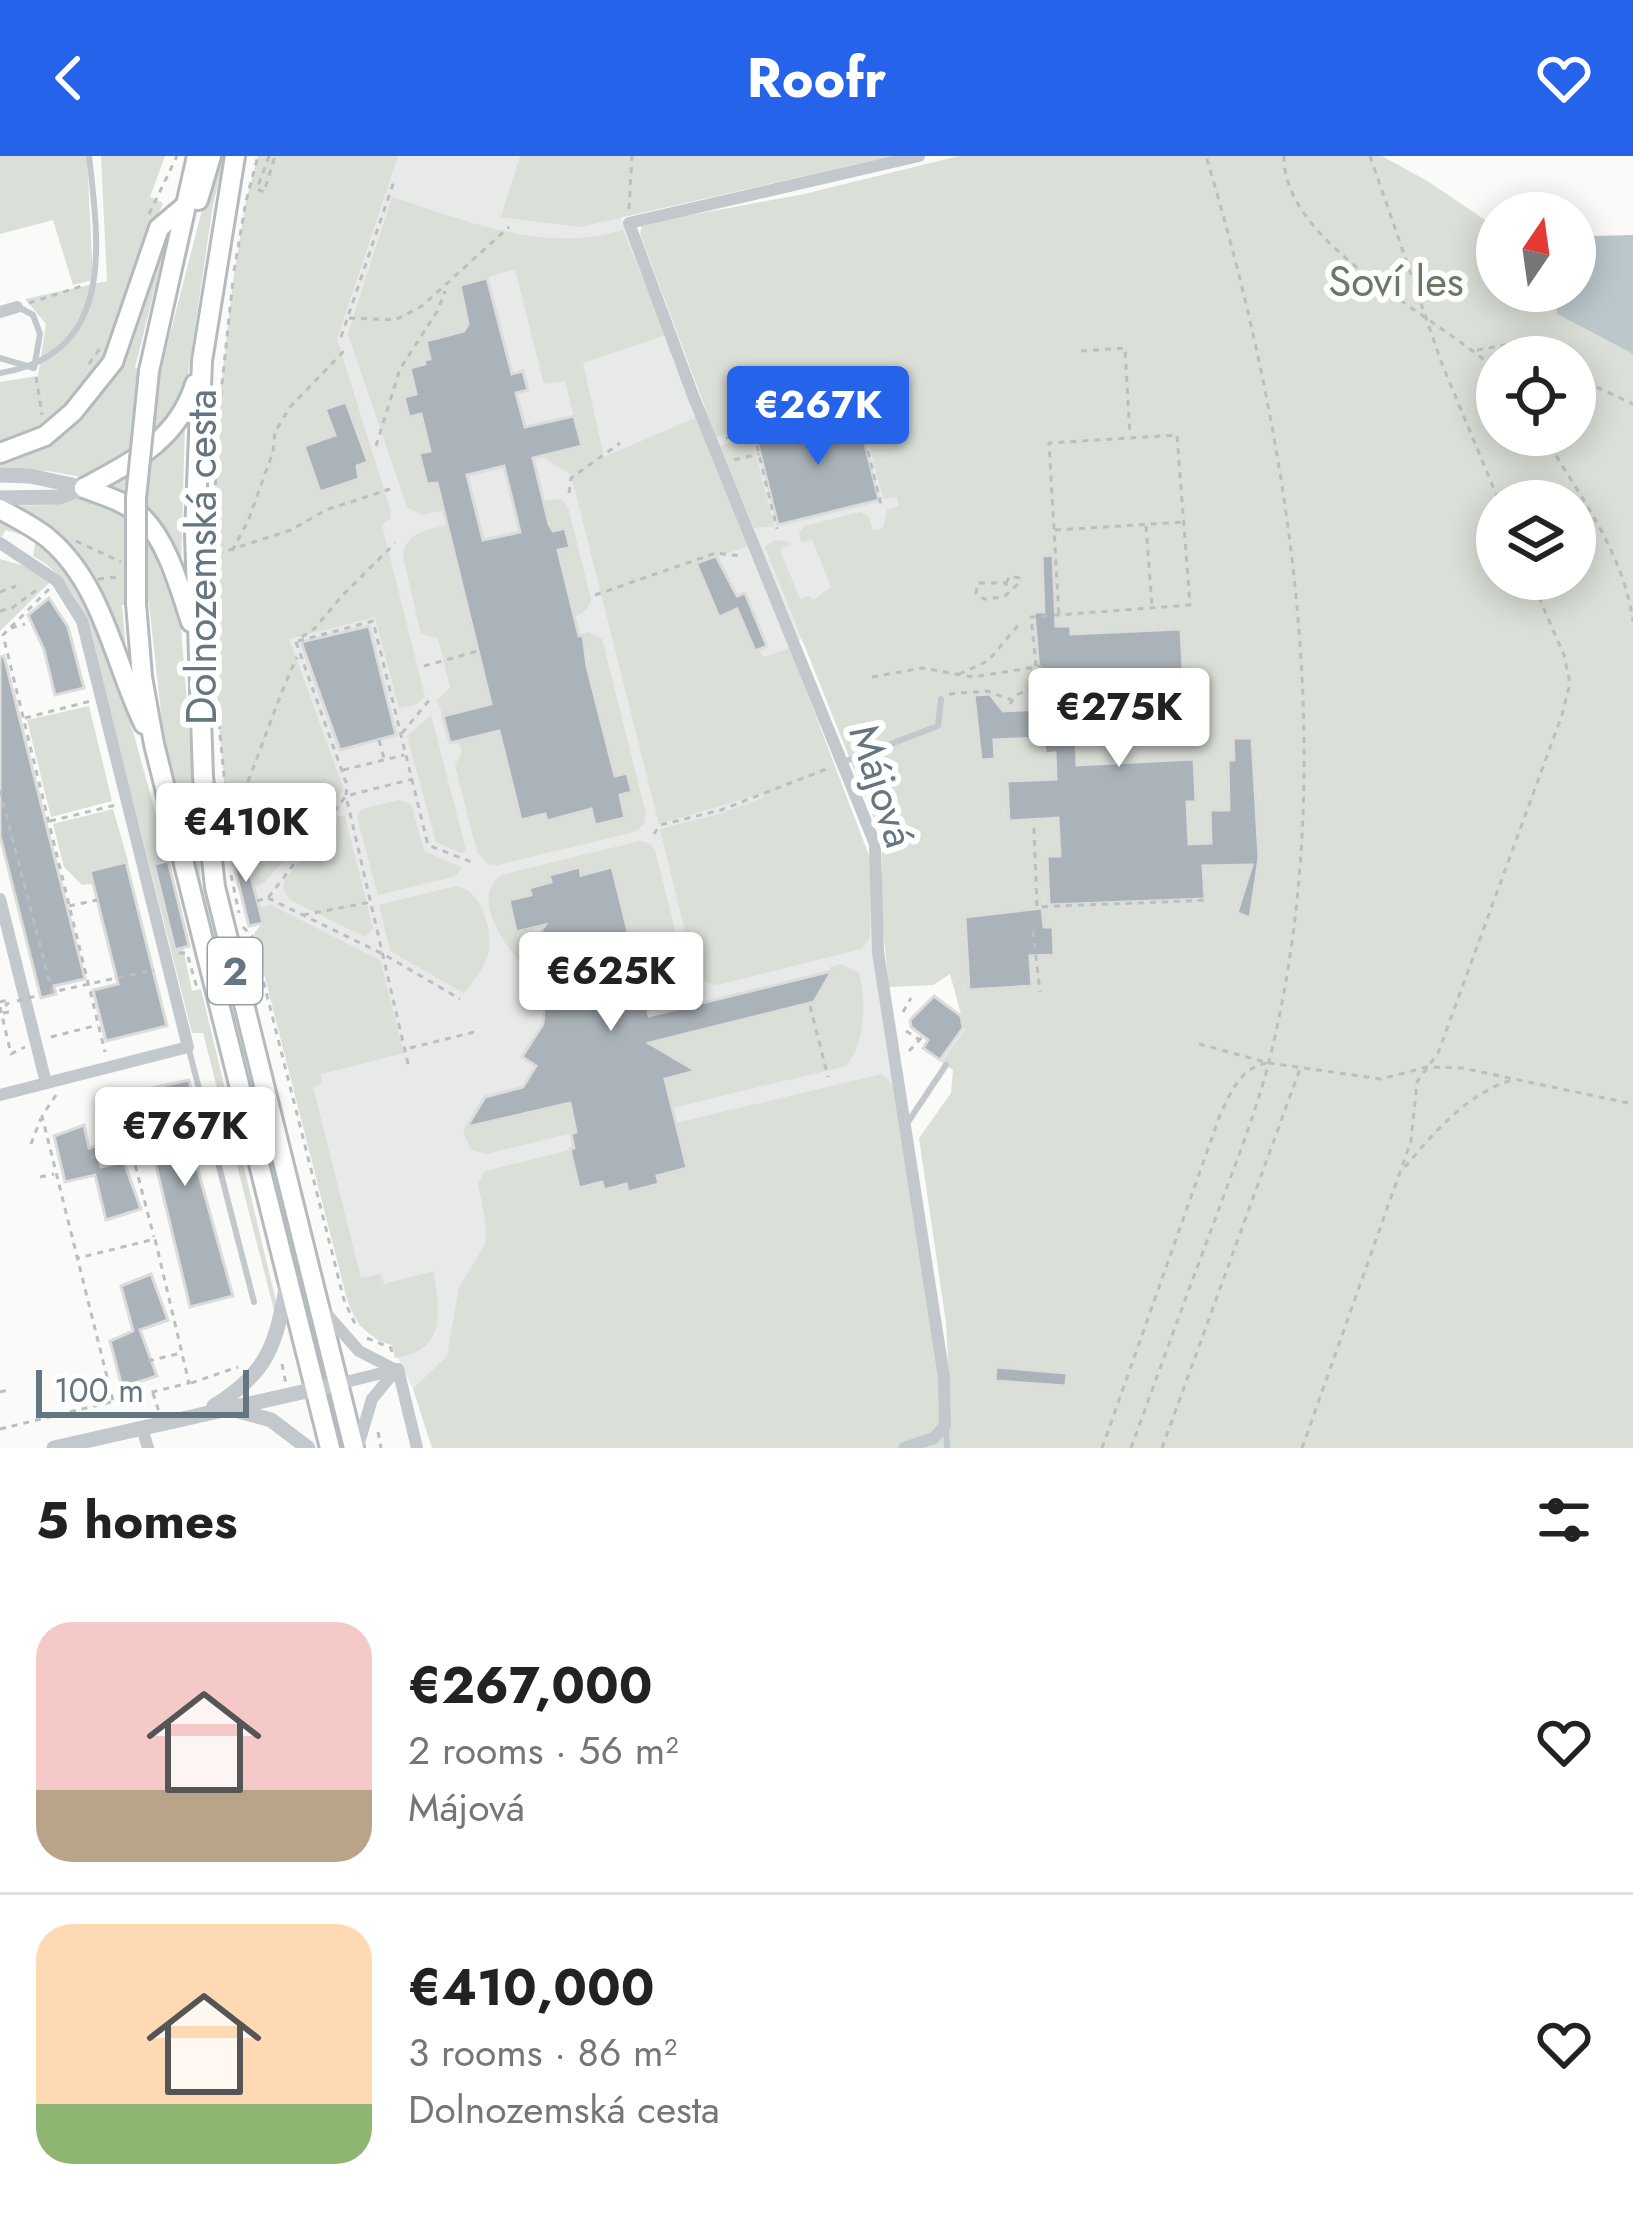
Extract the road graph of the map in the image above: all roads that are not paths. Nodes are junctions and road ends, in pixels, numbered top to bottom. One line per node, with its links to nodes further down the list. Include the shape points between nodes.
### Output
1 (89, 156): 12 (lane, via 98,270 89,309)
2 (197, 156): 6 (main road, 2)
3 (211, 156): 7 (main road)
4 (236, 156): 11 (main road, Dolnozemská cesta / 2)
5 (919, 156): 23 (street, Májová, via 629,223)
6 (185, 206): 7 (main road, Dolnozemská cesta / 2); 14 (main road, via 160,228 113,362 45,436)
7 (172, 272): 22 (main road, Dolnozemská cesta / 2, bridge, via 149,371 136,497 136,603)
8 (17, 307): 9 (street); 12 (lane, via 32,315 40,334)
9 (0, 312)
10 (0, 358): 12 (lane)
11 (202, 361): 16 (main road, via 177,424 143,457); 20 (main road, Dolnozemská cesta / 2)
12 (34, 368): 13 (lane)
13 (0, 373)
14 (0, 453)
15 (0, 476): 16 (street)
16 (84, 488): 17 (street); 20 (main road, via 146,520)
17 (0, 498)
18 (0, 508): 22 (main road, via 48,537 80,573)
19 (0, 543): 25 (street, via 53,584 82,621)
20 (196, 638): 32 (main road, Dolnozemská cesta / 2, via 215,887)
21 (940, 697): 23 (lane, via 938,726)
22 (154, 744): 30 (main road, Dolnozemská cesta / 2)
23 (843, 762): 29 (street, Májová, via 875,844 878,952)
24 (0, 899): 27 (street)
25 (188, 1047): 27 (street); 31 (lane)
26 (946, 1065): 29 (lane)
27 (46, 1083): 28 (street)
28 (0, 1095)
29 (906, 1125): 38 (street, Májová, via 942,1349)
30 (287, 1281): 35 (main road, Dolnozemská cesta / 2); 37 (street, via 274,1345 253,1377)
31 (254, 1302)
32 (318, 1304): 33 (street, via 359,1352); 34 (main road, Dolnozemská cesta / 2)
33 (396, 1370): 34 (street); 44 (street, via 372,1399); 45 (street)
34 (338, 1384): 35 (street); 44 (main road, Dolnozemská cesta / 2)
35 (316, 1390): 36 (street); 43 (main road, Dolnozemská cesta / 2)
36 (226, 1409): 37 (street); 42 (street, via 271,1420)
37 (201, 1414): 39 (street)
38 (945, 1426): 46 (street); 47 (lane)
39 (142, 1428): 40 (street); 41 (street)
40 (54, 1448)
41 (148, 1448)
42 (308, 1448)
43 (330, 1448)
44 (356, 1448)
45 (417, 1448)
46 (904, 1448)
47 (947, 1448)

